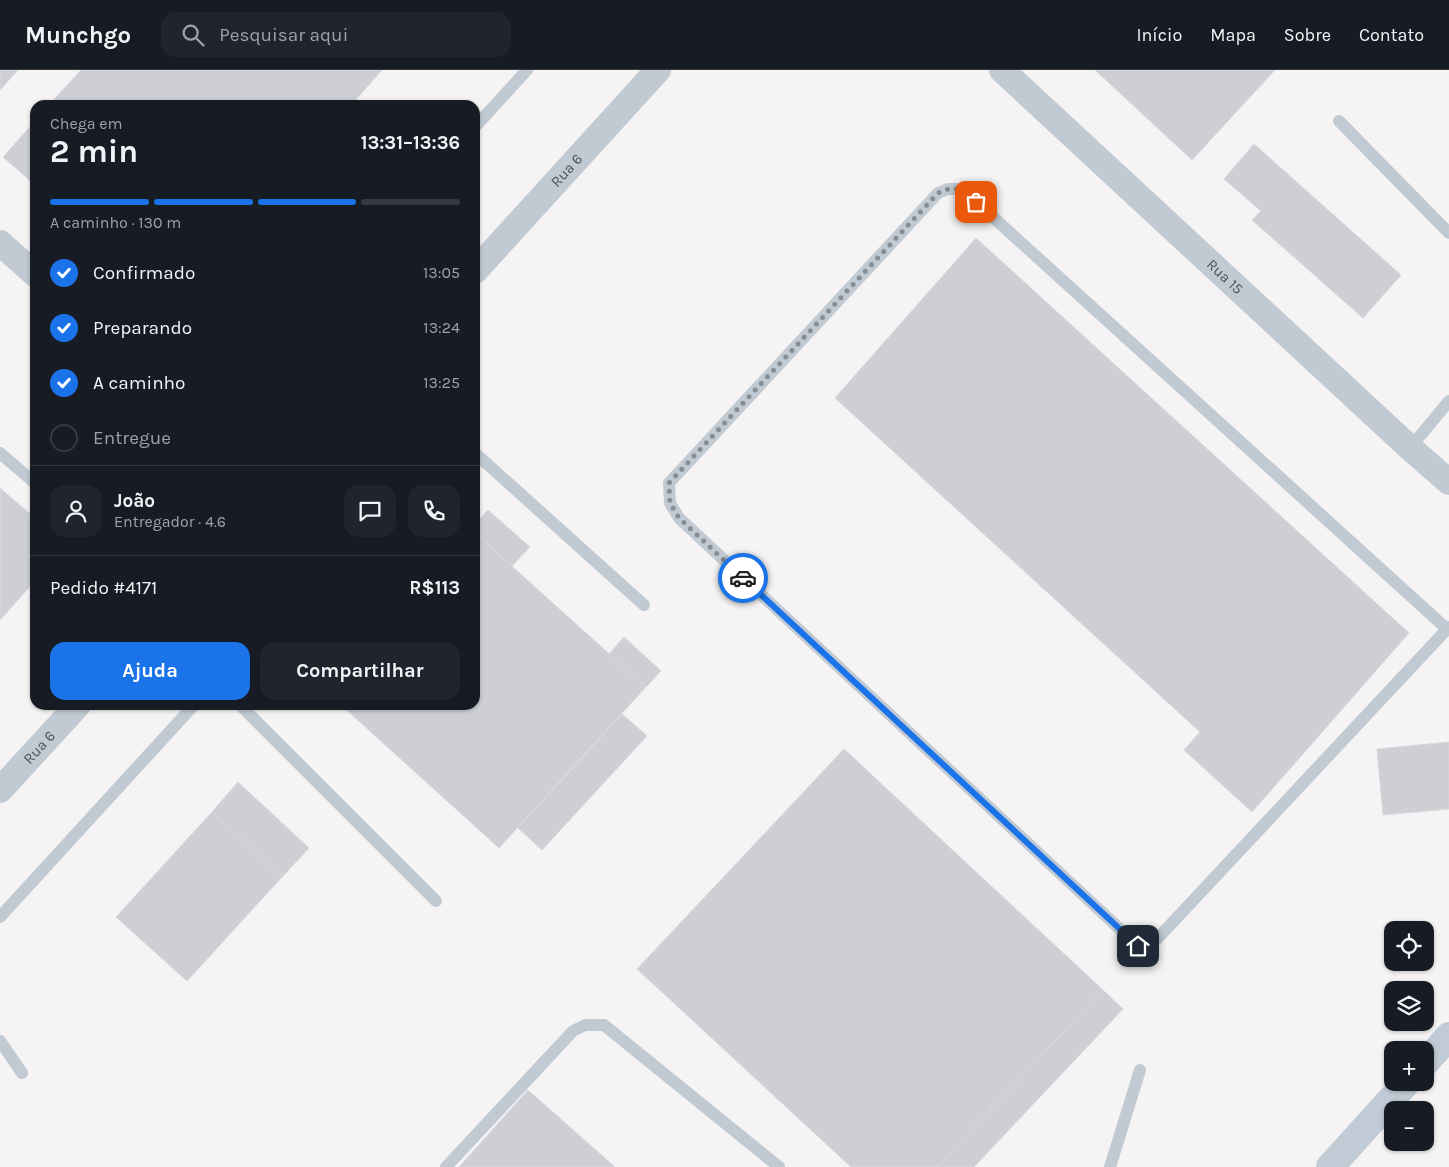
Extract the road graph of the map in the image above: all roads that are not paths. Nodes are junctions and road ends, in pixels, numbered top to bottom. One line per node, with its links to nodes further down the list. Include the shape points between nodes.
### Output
1 (527, 70): 5 (lane)
2 (658, 70): 8 (street, Rua 6)
3 (1002, 70): 11 (street, Rua 15)
4 (1339, 121): 6 (lane)
5 (480, 122)
6 (1449, 233)
7 (0, 243): 9 (street)
8 (480, 266)
9 (30, 270)
10 (1449, 400): 11 (lane)
11 (1410, 448): 15 (street, Rua 15)
12 (0, 453): 14 (lane)
13 (480, 457): 16 (lane)
14 (30, 479)
15 (1449, 482)
16 (644, 605)
17 (1448, 628): 17 (lane, via 1157,939 1138,946 679,518 670,503 669,483 938,193 962,189)
18 (73, 710): 21 (street, Rua 6)
19 (189, 710): 23 (lane)
20 (245, 710): 22 (lane)
21 (0, 790)
22 (436, 902)
23 (0, 917)
24 (1449, 1036): 26 (street)
25 (0, 1040): 28 (lane)
26 (1434, 1052)
27 (1140, 1070): 32 (lane)
28 (22, 1073)
29 (1399, 1091): 33 (street)
30 (446, 1167): 31 (lane, via 573,1031 585,1025 604,1025)
31 (779, 1167)
32 (1110, 1167)
33 (1330, 1167)

